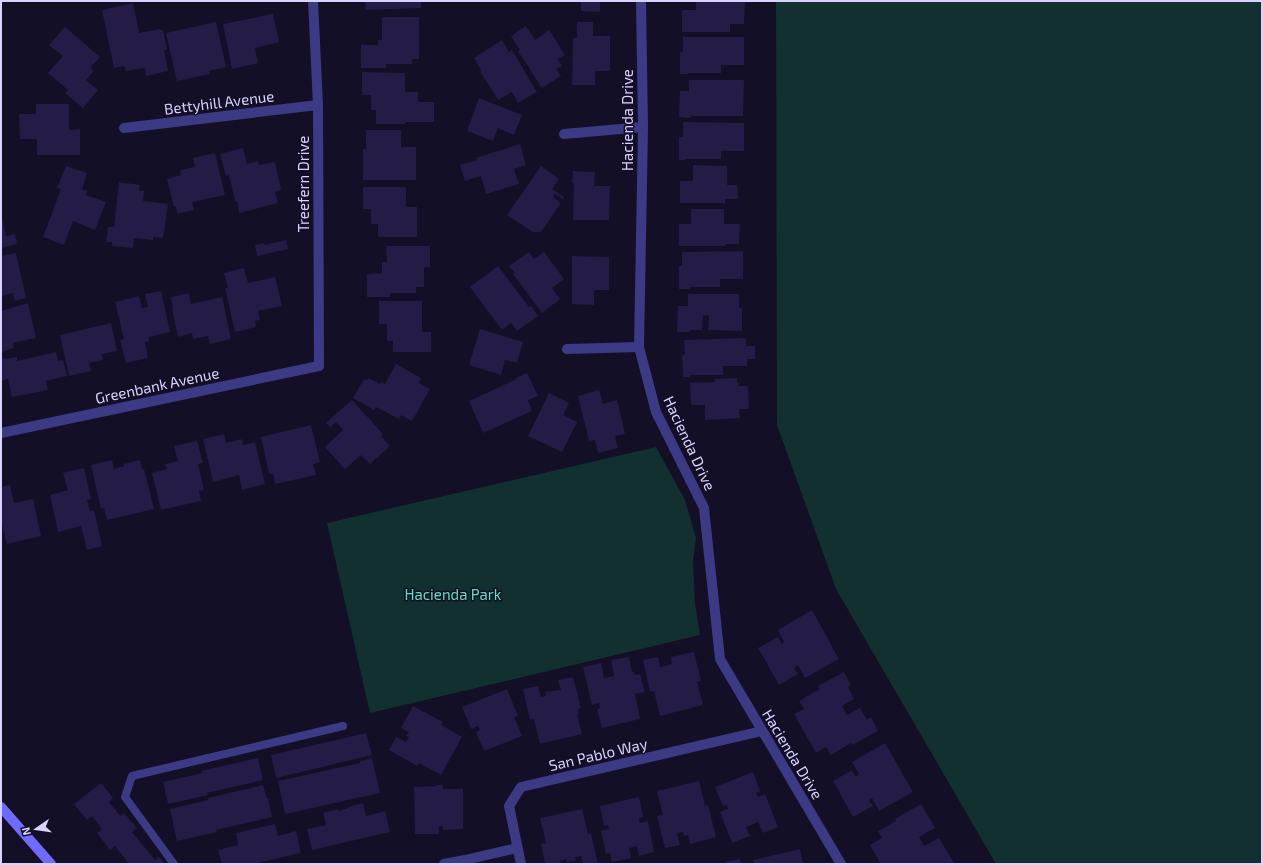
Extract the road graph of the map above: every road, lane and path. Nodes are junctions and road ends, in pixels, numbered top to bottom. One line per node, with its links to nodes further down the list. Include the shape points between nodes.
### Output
1 (314, 1): 3 (street, Treefern Drive)
2 (641, 1): 4 (street, Hacienda Drive)
3 (318, 105): 5 (street, Bettyhill Avenue); 9 (street, Treefern Drive)
4 (643, 127): 6 (street); 7 (street, Hacienda Drive)
5 (124, 128)
6 (564, 134)
7 (640, 347): 8 (street); 12 (street, Hacienda Drive, via 656,412 704,508 720,659)
8 (567, 349)
9 (319, 366): 10 (street, Greenbank Avenue)
10 (1, 433)
11 (343, 726): 16 (lane, via 132,776 125,798)
12 (762, 731): 14 (street, San Pablo Way, via 521,787 509,806); 19 (street, Hacienda Drive)
13 (1, 806): 15 (street)
14 (517, 848): 17 (street); 18 (street, San Pablo Way)
15 (51, 864)
16 (174, 864)
17 (444, 864)
18 (521, 864)
19 (841, 864)

